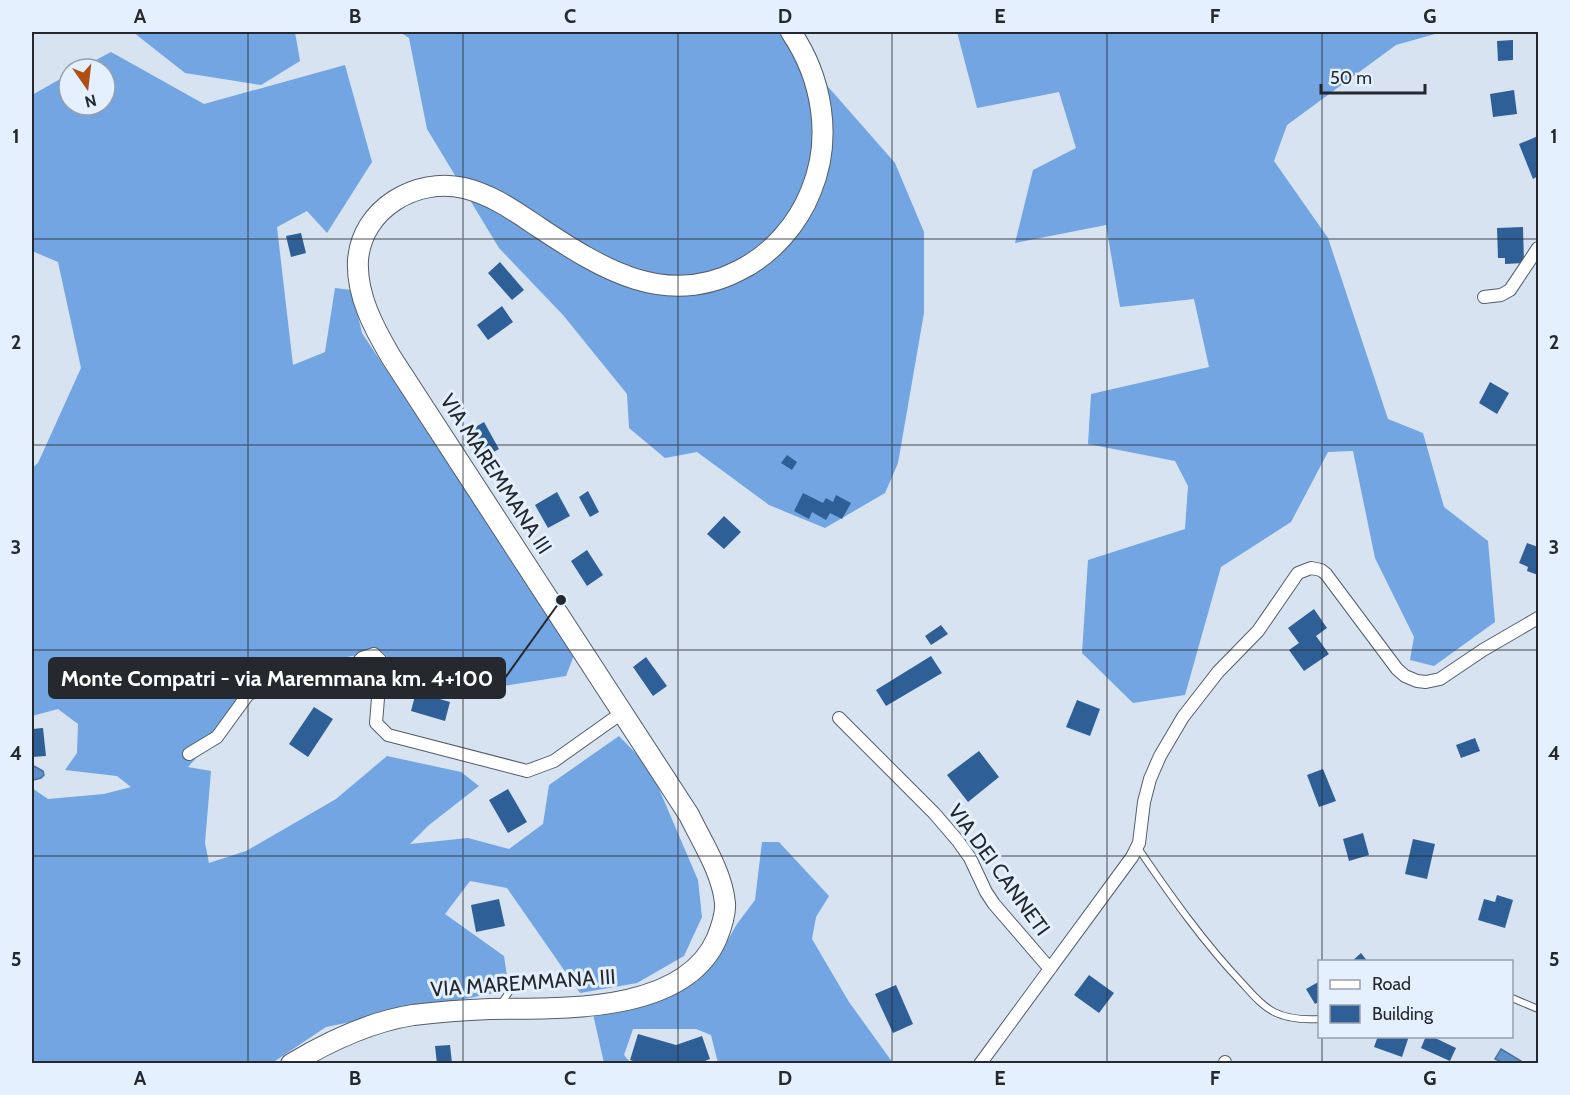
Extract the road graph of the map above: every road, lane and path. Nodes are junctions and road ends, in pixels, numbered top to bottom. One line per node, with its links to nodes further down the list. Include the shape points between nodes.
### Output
1 (791, 32): 5 (main road, VIA MAREMMANA III, via 810,64 819,96 822,135 817,172 805,204 791,226 770,249 735,273 709,283 681,287 642,281 591,260 490,197 448,186 419,188 392,202 373,222 358,259 361,288 379,336)
2 (1539, 248): 3 (street, via 1510,290)
3 (1484, 297)
4 (1539, 618): 8 (street, via 1440,679 1417,681 1397,669 1326,574 1316,568 1302,570 1258,631 1207,685 1174,730 1148,786)
5 (623, 712): 7 (street, via 554,761 527,771 388,735 376,723 381,662 374,654 362,658 344,678 249,693 217,737); 12 (main road, VIA MAREMMANA III, via 689,814 716,870 725,909 717,938 695,968 648,993 584,1007)
6 (839, 718): 9 (street, VIA DEI CANNETI, via 934,813 974,865 990,898)
7 (189, 754)
8 (1137, 848): 9 (street); 14 (lane, via 1257,1000 1286,1016)
9 (1050, 969): 16 (street)
10 (519, 977): 12 (lane)
11 (1513, 998): 13 (lane)
12 (498, 1009): 15 (main road, VIA MAREMMANA III, via 423,1014 387,1021 339,1037)
13 (1539, 1010)
14 (1318, 1018)
15 (291, 1064)
16 (980, 1064)

